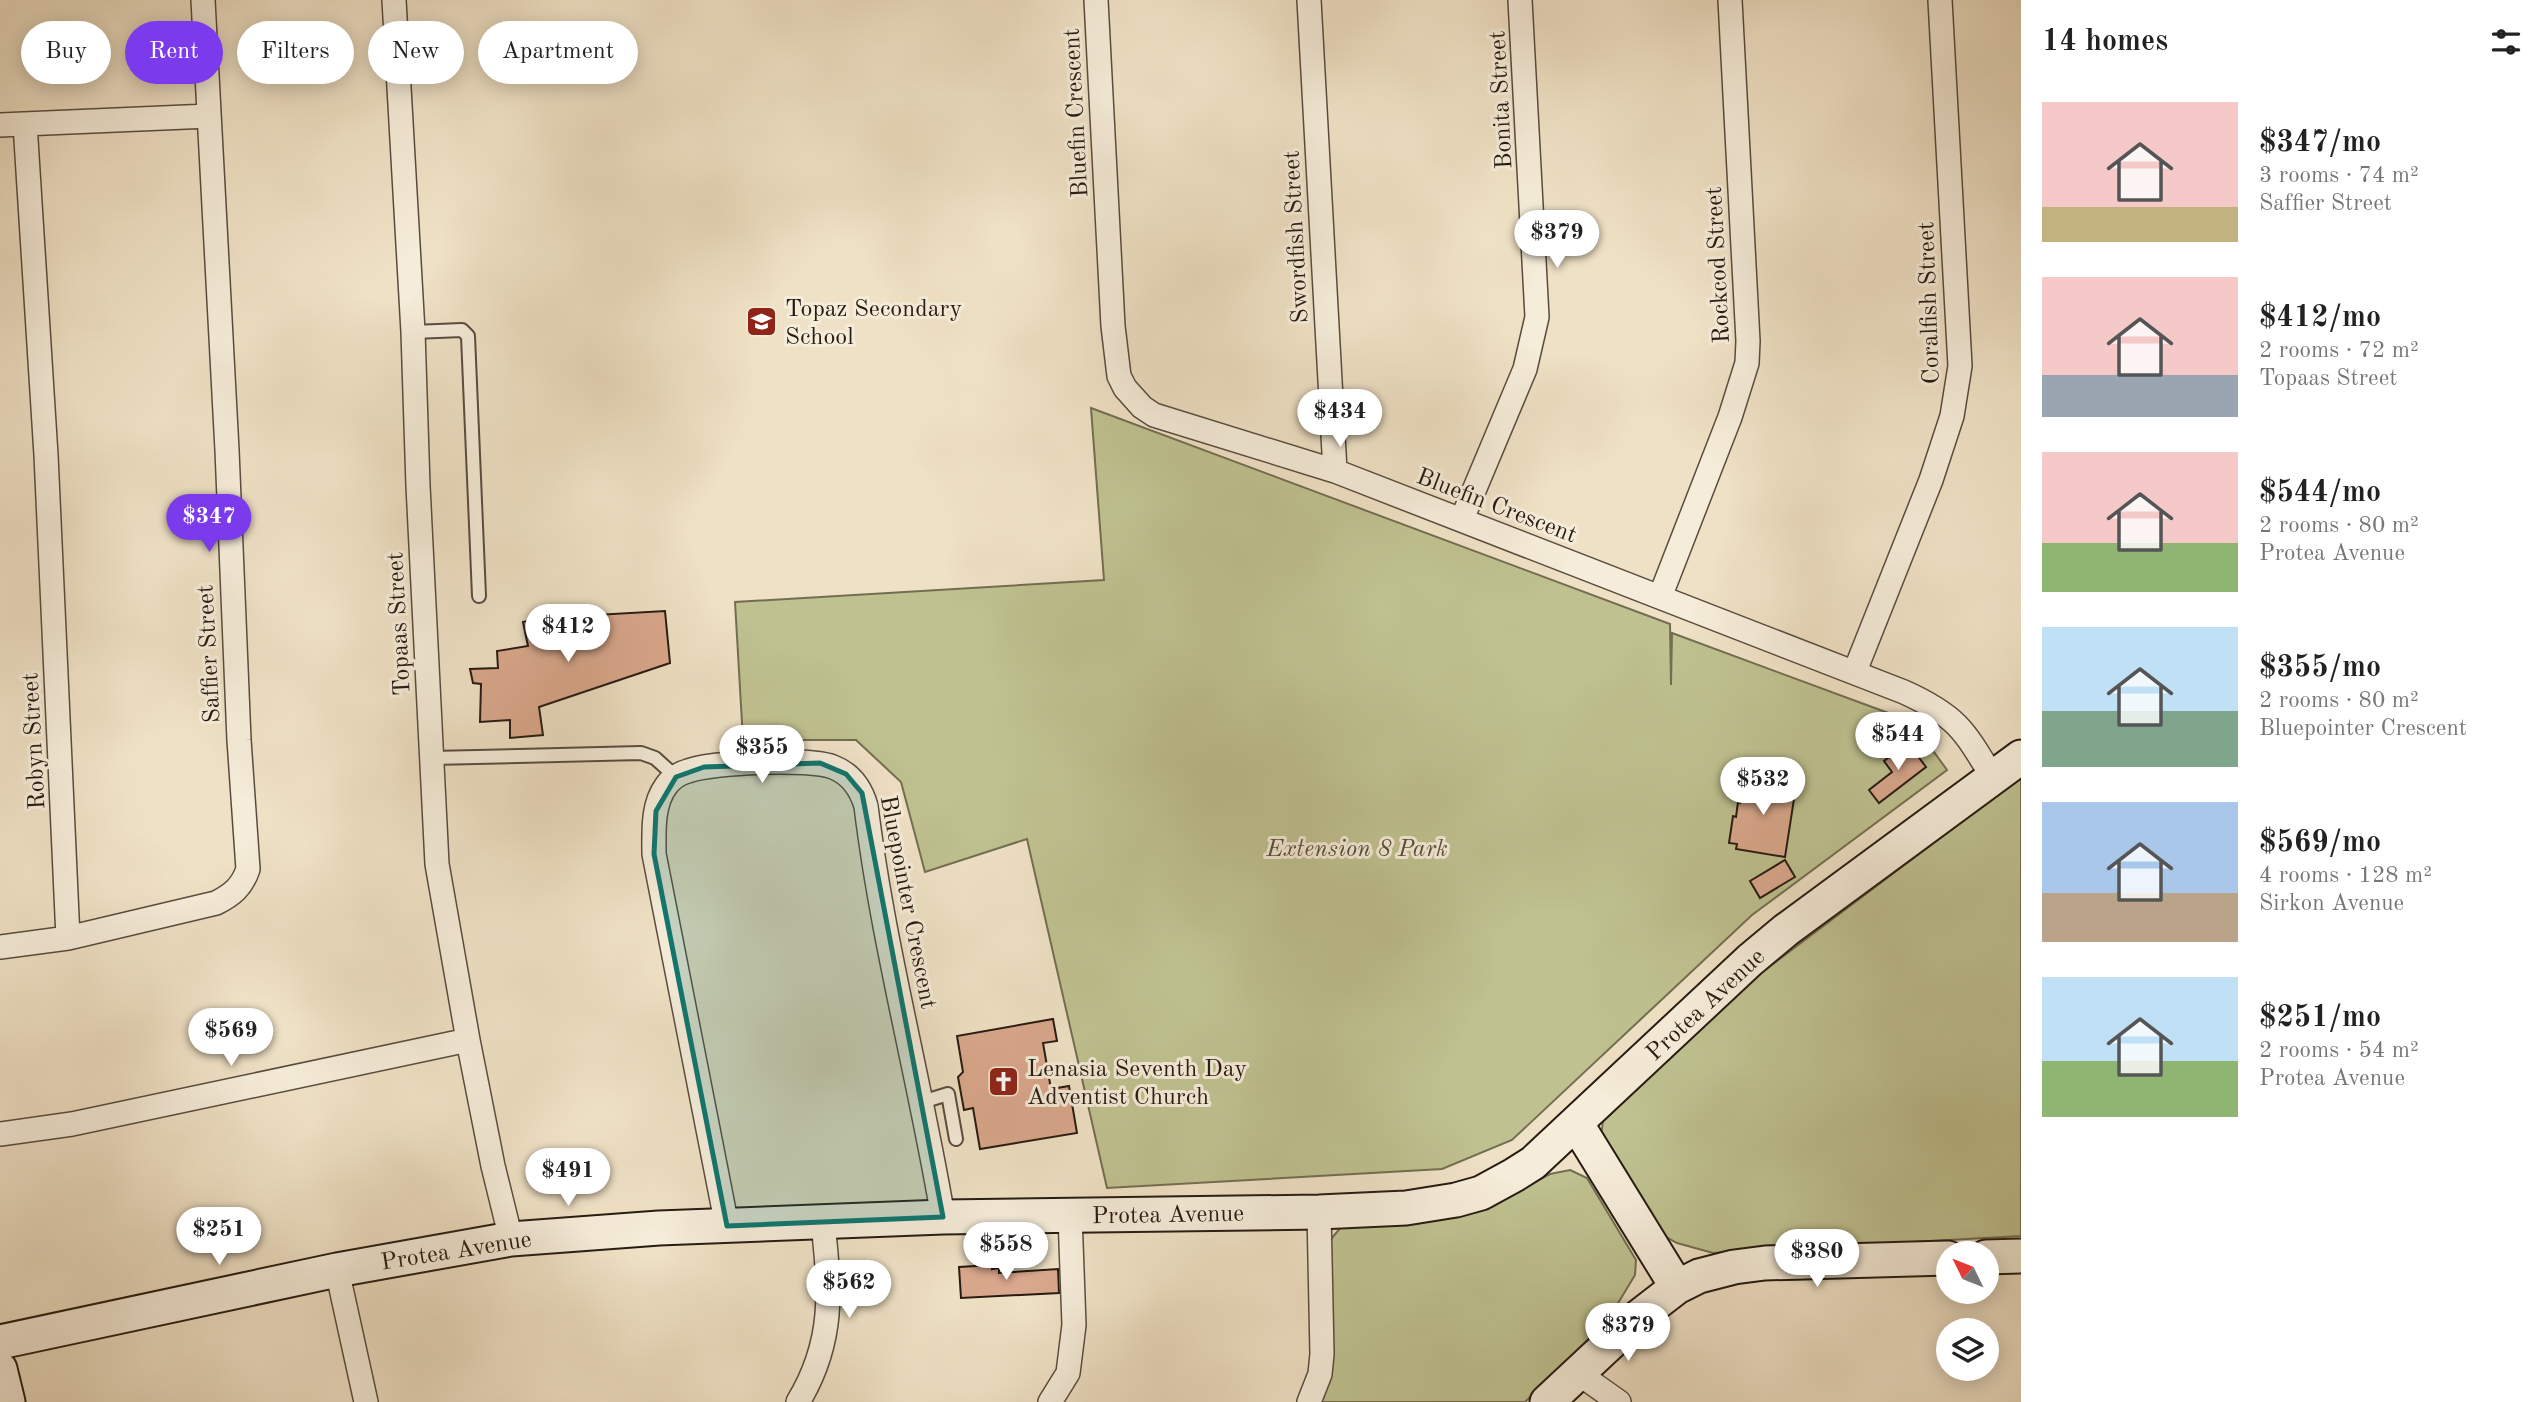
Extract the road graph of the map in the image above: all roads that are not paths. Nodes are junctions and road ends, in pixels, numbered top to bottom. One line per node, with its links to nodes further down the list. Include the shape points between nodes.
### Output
1 (203, 0): 8 (street, Saffier Street)
2 (394, 0): 11 (street, Topaas Street)
3 (1096, 0): 12 (street, Bluefin Crescent, via 1113,326 1119,376 1125,388 1154,415)
4 (1309, 0): 12 (street, Swordfish Street)
5 (1520, 0): 13 (street, Bonita Street, via 1537,317 1525,369)
6 (1730, 0): 15 (street, Rockcod Street, via 1747,363)
7 (1940, 0): 16 (street, Coralfish Street, via 1960,366 1957,394 1931,480)
8 (209, 116): 9 (street); 21 (street, Saffier Street, via 248,869 241,886 216,903)
9 (25, 124): 10 (street); 21 (street, Robyn Street, via 46,455)
10 (0, 125)
11 (413, 331): 14 (lane, via 462,330 468,336); 18 (street, Topaas Street)
12 (1335, 471): 13 (street, Bluefin Crescent)
13 (1462, 519): 15 (street, Bluefin Crescent)
14 (479, 596)
15 (1660, 597): 16 (street, Bluefin Crescent)
16 (1855, 671): 20 (street, Bluefin Crescent, via 1953,719)
17 (2021, 757): 20 (street, Protea Avenue)
18 (432, 758): 19 (lane, via 641,753 649,754); 23 (street, Topaas Street, via 440,885)
19 (676, 777): 24 (street, Bluepointer Crescent, via 704,767 820,763 856,783 866,806); 32 (street, via 666,785 656,811 654,854)
20 (1993, 778): 25 (street, Protea Avenue, via 1750,960)
21 (68, 938): 22 (street, Saffier Street)
22 (0, 947)
23 (468, 1040): 26 (street, via 72,1124); 33 (street, Topaas Street)
24 (922, 1102): 27 (lane, via 948,1094); 30 (street, Bluepointer Crescent)
25 (1576, 1124): 28 (street, Protea Avenue, via 1533,1163 1481,1193 1406,1208); 38 (street)
26 (0, 1134)
27 (956, 1139)
28 (1319, 1212): 29 (street, Protea Avenue); 46 (street, via 1322,1353)
29 (1070, 1215): 30 (street, Protea Avenue); 45 (street, via 1074,1325 1068,1373)
30 (943, 1217): 31 (street, Protea Avenue)
31 (822, 1223): 32 (street, Protea Avenue); 44 (street, via 827,1331 817,1365)
32 (727, 1226): 33 (street, Protea Avenue)
33 (511, 1239): 37 (street, Protea Avenue)
34 (2021, 1256): 35 (street)
35 (1999, 1257)
36 (1936, 1258): 38 (street, via 1755,1265 1713,1272)
37 (337, 1270): 39 (street, Protea Avenue); 43 (street)
38 (1677, 1286): 41 (street)
39 (0, 1342)
40 (0, 1369): 42 (street)
41 (1578, 1373): 47 (street); 48 (street)
42 (8, 1402)
43 (366, 1402)
44 (798, 1402)
45 (1050, 1402)
46 (1309, 1402)
47 (1547, 1402)
48 (1619, 1402)

